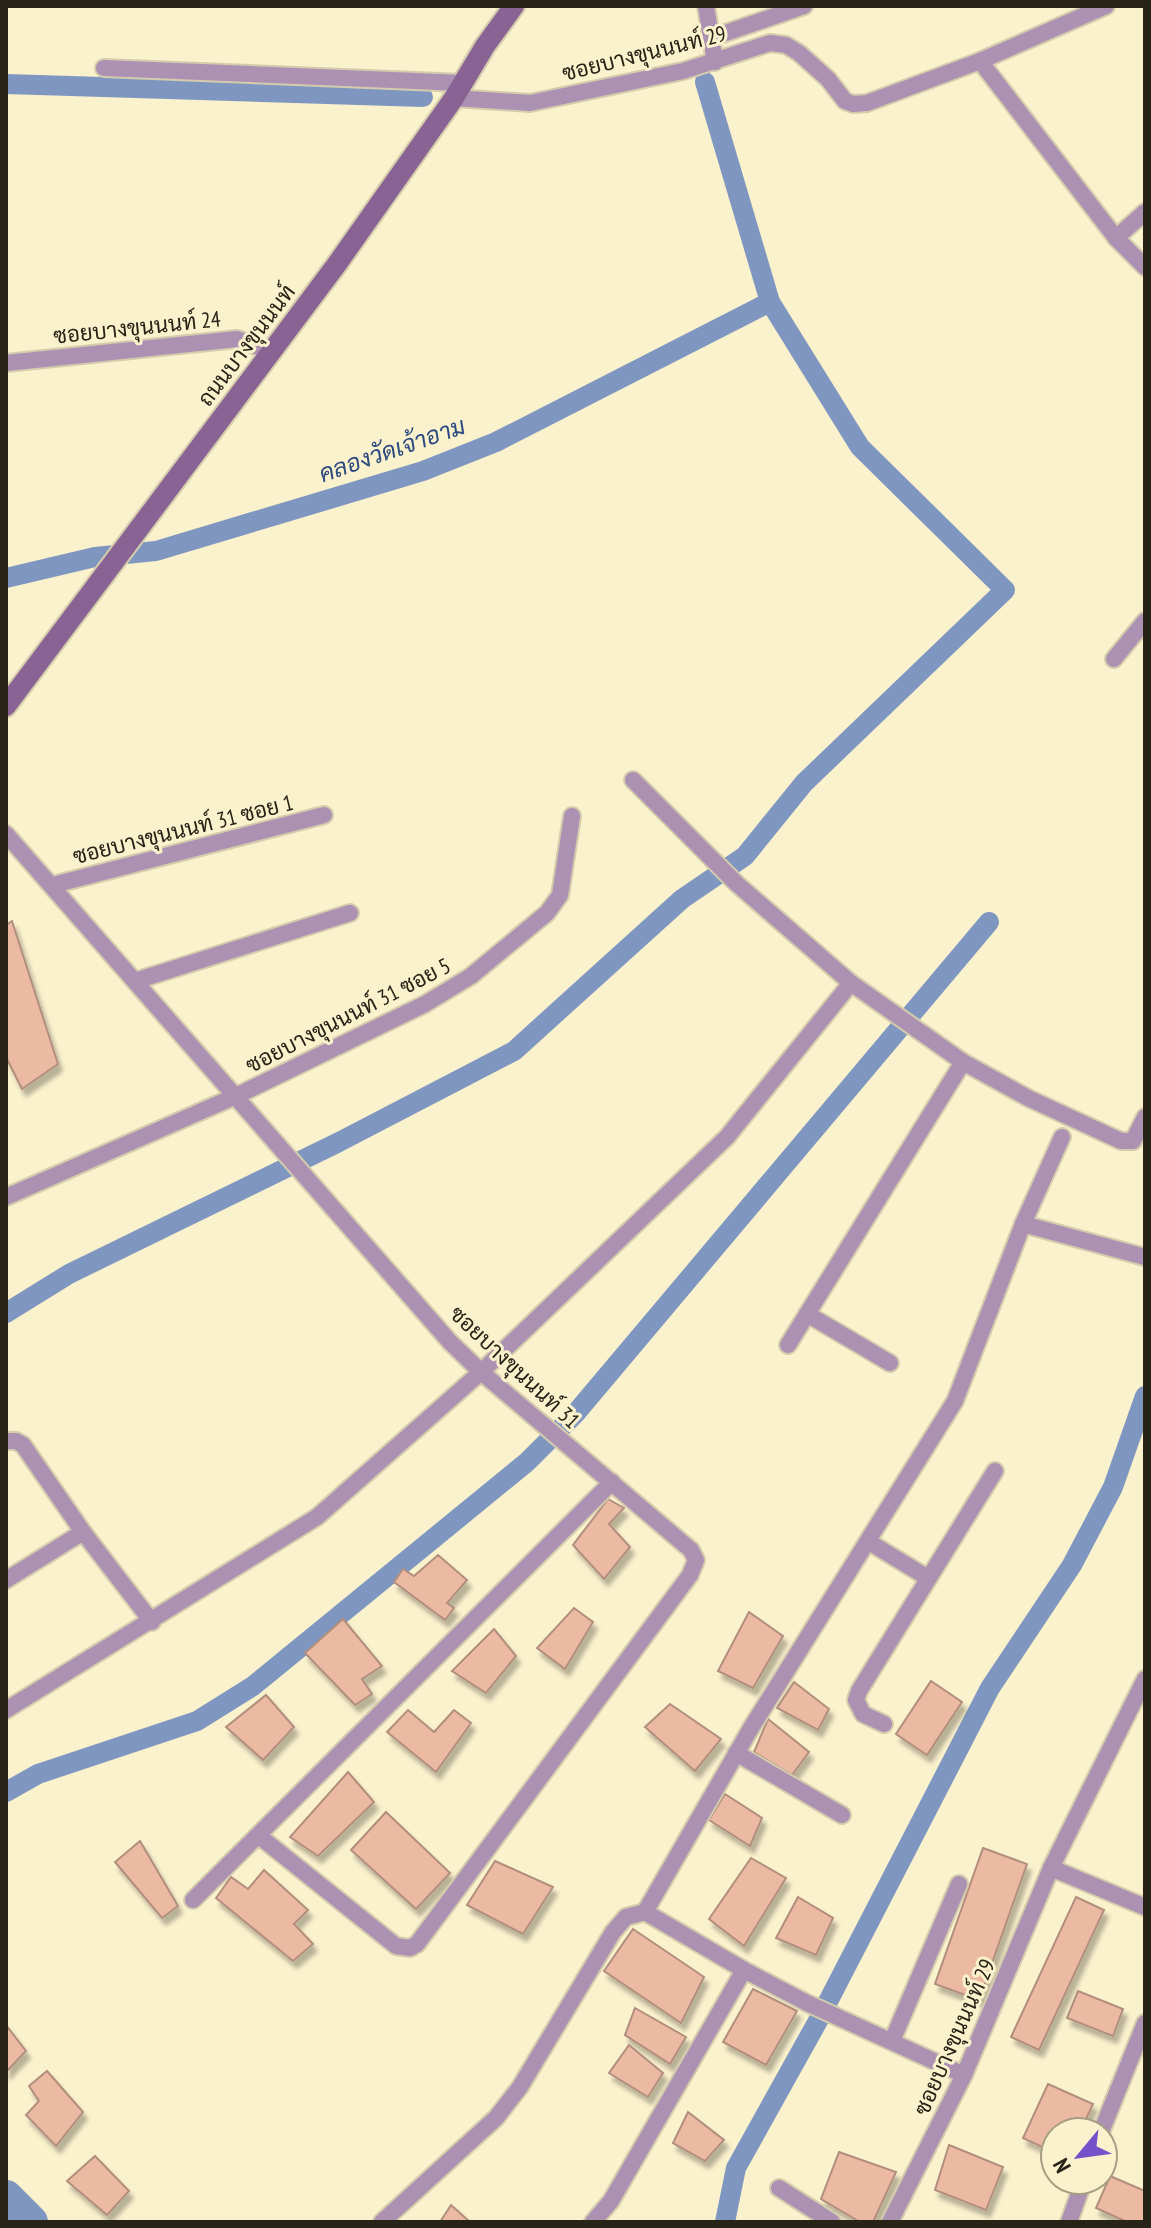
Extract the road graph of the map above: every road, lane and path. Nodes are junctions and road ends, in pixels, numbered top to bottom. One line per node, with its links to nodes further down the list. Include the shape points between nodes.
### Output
1 (514, 6): 9 (street, ถนนบางขุนนนท์)
2 (706, 6): 5 (street)
3 (804, 6): 5 (street)
4 (1106, 6): 6 (street)
5 (711, 38): 7 (street)
6 (980, 61): 7 (street, ซอยบางขุนนนท์ 29, via 853,104 786,45 770,43); 11 (street)
7 (710, 63): 9 (street, ซอยบางขุนนนท์ 29, via 530,103)
8 (104, 68): 9 (street, ซอยบางขุนนนท์ 29)
9 (458, 91): 13 (street, ถนนบางขุนนนท์)
10 (1145, 212): 11 (street)
11 (1116, 238): 12 (street)
12 (1145, 267)
13 (270, 351): 14 (street, ซอยบางขุนนนท์ 24, via 237,339); 17 (street, ถนนบางขุนนนท์)
14 (6, 363)
15 (1145, 621): 16 (street)
16 (1114, 659)
17 (6, 706)
18 (633, 780): 25 (street, via 737,884)
19 (324, 815): 22 (street, ซอยบางขุนนนท์ 31 ซอย 1)
20 (572, 816): 27 (street, ซอยบางขุนนนท์ 31 ซอย 5, via 560,895 515,941 425,1004)
21 (6, 834): 22 (street, ซอยบางขุนนนท์ 31)
22 (53, 885): 24 (street, ซอยบางขุนนนท์ 31)
23 (350, 913): 24 (street)
24 (135, 981): 27 (street, ซอยบางขุนนนท์ 31)
25 (851, 983): 26 (street); 36 (street, via 727,1137)
26 (963, 1062): 28 (street, via 1121,1141 1133,1141); 33 (street)
27 (236, 1096): 30 (street, ซอยบางขุนนนท์ 31 ซอย 5); 36 (street, ซอยบางขุนนนท์ 31)
28 (1145, 1117)
29 (1062, 1137): 31 (street)
30 (6, 1197)
31 (1023, 1224): 32 (street); 41 (street, via 955,1401)
32 (1145, 1257)
33 (807, 1314): 34 (street); 35 (street)
34 (788, 1345)
35 (890, 1363)
36 (481, 1372): 39 (street, ซอยบางขุนนนท์ 31); 44 (street, via 317,1517)
37 (6, 1441): 40 (street, via 23,1445)
38 (995, 1471): 42 (street)
39 (612, 1482): 50 (street); 50 (street, ซอยบางขุนนนท์ 31, via 691,1550 695,1566 417,1944 396,1946)
40 (83, 1532): 43 (street); 44 (street)
41 (869, 1542): 42 (street); 48 (street)
42 (928, 1578): 47 (street, via 856,1700 863,1714)
43 (6, 1580)
44 (152, 1622): 46 (street)
45 (1145, 1679): 51 (street, ซอยบางขุนนนท์ 29)
46 (6, 1710)
47 (884, 1724)
48 (736, 1753): 49 (street); 55 (street)
49 (842, 1815)
50 (259, 1836): 53 (street)
51 (1051, 1868): 54 (street); 59 (street, ซอยบางขุนนนท์ 29)
52 (959, 1884): 58 (street)
53 (193, 1900)
54 (1145, 1907)
55 (645, 1912): 56 (street); 63 (street, via 626,1917 613,1932 496,2118)
56 (744, 1970): 58 (street); 64 (street, via 611,2201)
57 (1145, 2023): 60 (street)
58 (892, 2041): 59 (street)
59 (964, 2075): 66 (street, ซอยบางขุนนนท์ 29)
60 (1107, 2116)
61 (779, 2188): 65 (street)
62 (1078, 2196): 67 (street)
63 (382, 2222)
64 (593, 2222)
65 (832, 2222)
66 (890, 2222)
67 (1069, 2222)

